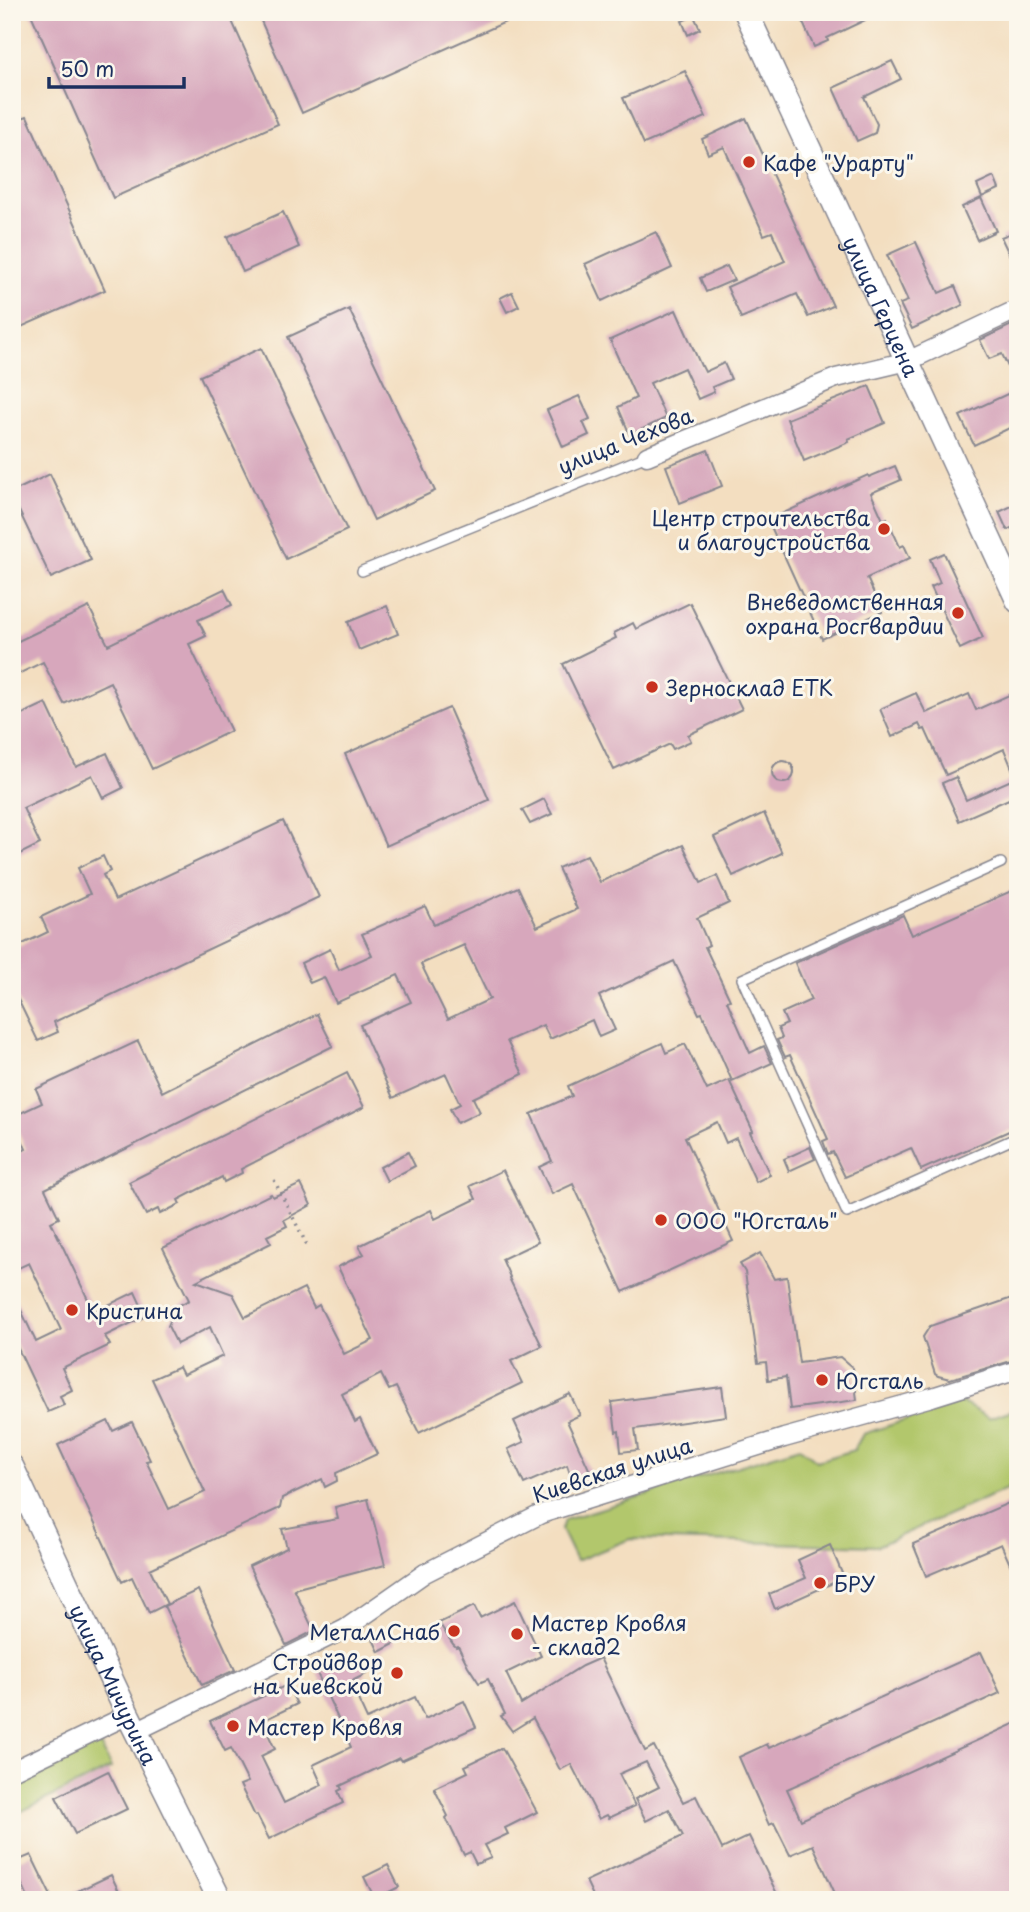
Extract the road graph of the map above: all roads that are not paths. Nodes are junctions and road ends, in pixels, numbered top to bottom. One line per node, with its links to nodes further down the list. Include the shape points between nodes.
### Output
1 (746, 12): 3 (street, улица Герцена)
2 (1018, 309): 3 (street, улица Чехова)
3 (908, 361): 4 (street, улица Чехова, via 836,378); 6 (street, улица Герцена)
4 (647, 456): 5 (lane, улица Чехова)
5 (362, 572)
6 (1018, 601)
7 (1001, 863): 8 (lane, via 741,979 847,1213)
8 (1018, 1137)
9 (1018, 1370): 11 (street, Киевская улица, via 541,1514 425,1573 345,1629)
10 (12, 1467): 11 (street, улица Мичурина)
11 (132, 1723): 12 (street, Киевская улица); 13 (street, улица Мичурина)
12 (12, 1771)
13 (220, 1900)

